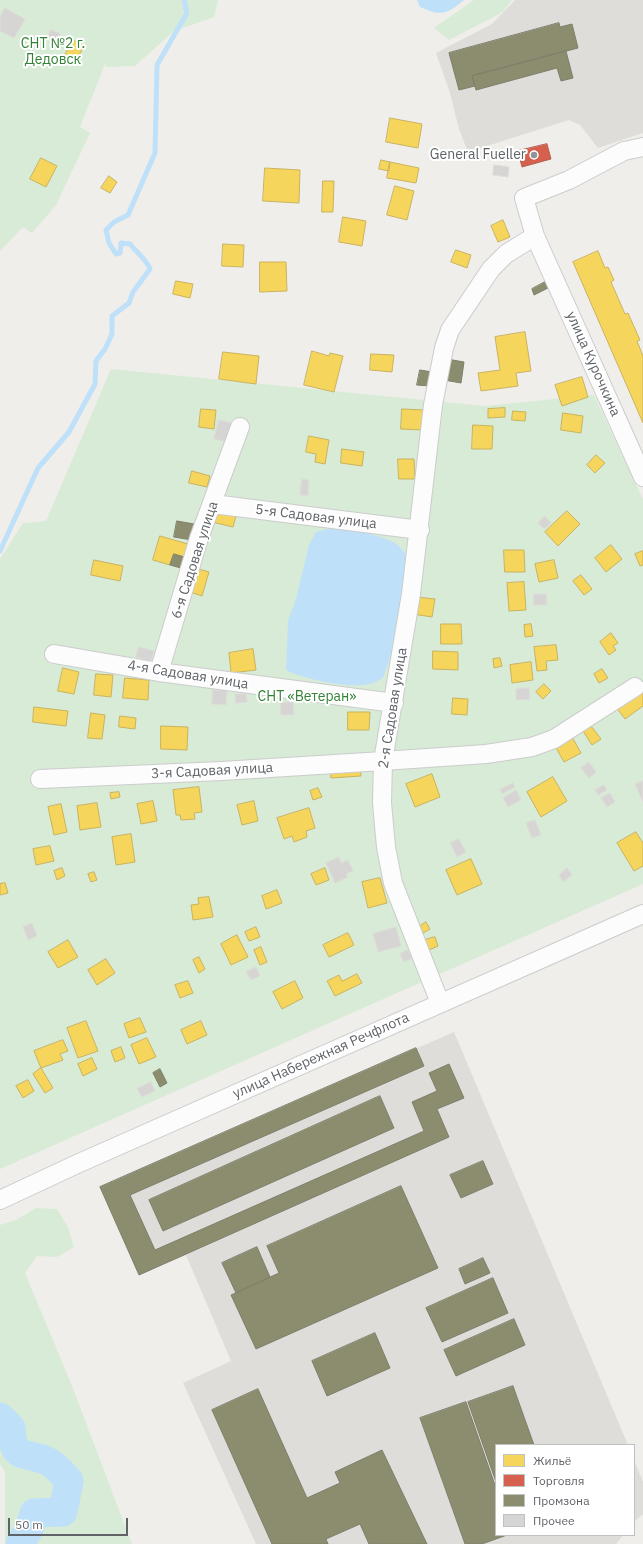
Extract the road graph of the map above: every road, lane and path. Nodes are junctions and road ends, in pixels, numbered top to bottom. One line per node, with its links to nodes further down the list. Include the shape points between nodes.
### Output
1 (643, 146): 2 (street, улица Курочкина, via 624,150 569,180 524,198)
2 (539, 244): 4 (street, улица Курочкина); 6 (street, 2-я Садовая улица, via 506,254 491,269 450,330 433,404)
3 (240, 427): 5 (street, 6-я Садовая улица)
4 (643, 477)
5 (213, 504): 6 (street, 5-я Садовая улица); 8 (street, 6-я Садовая улица, via 199,538)
6 (420, 530): 10 (street, 2-я Садовая улица)
7 (54, 654): 8 (street, 4-я Садовая улица)
8 (159, 672): 10 (street, 4-я Садовая улица)
9 (635, 687): 11 (street, 3-я Садовая улица, via 554,739 532,747 486,754)
10 (394, 703): 11 (street, 2-я Садовая улица)
11 (383, 761): 12 (street, 3-я Садовая улица); 14 (street, 2-я Садовая улица, via 382,803 386,847 393,883)
12 (40, 779)
13 (643, 914): 14 (street, улица Набережная Речфлота)
14 (440, 1003): 15 (street, улица Набережная Речфлота, via 84,1160)
15 (0, 1200)

